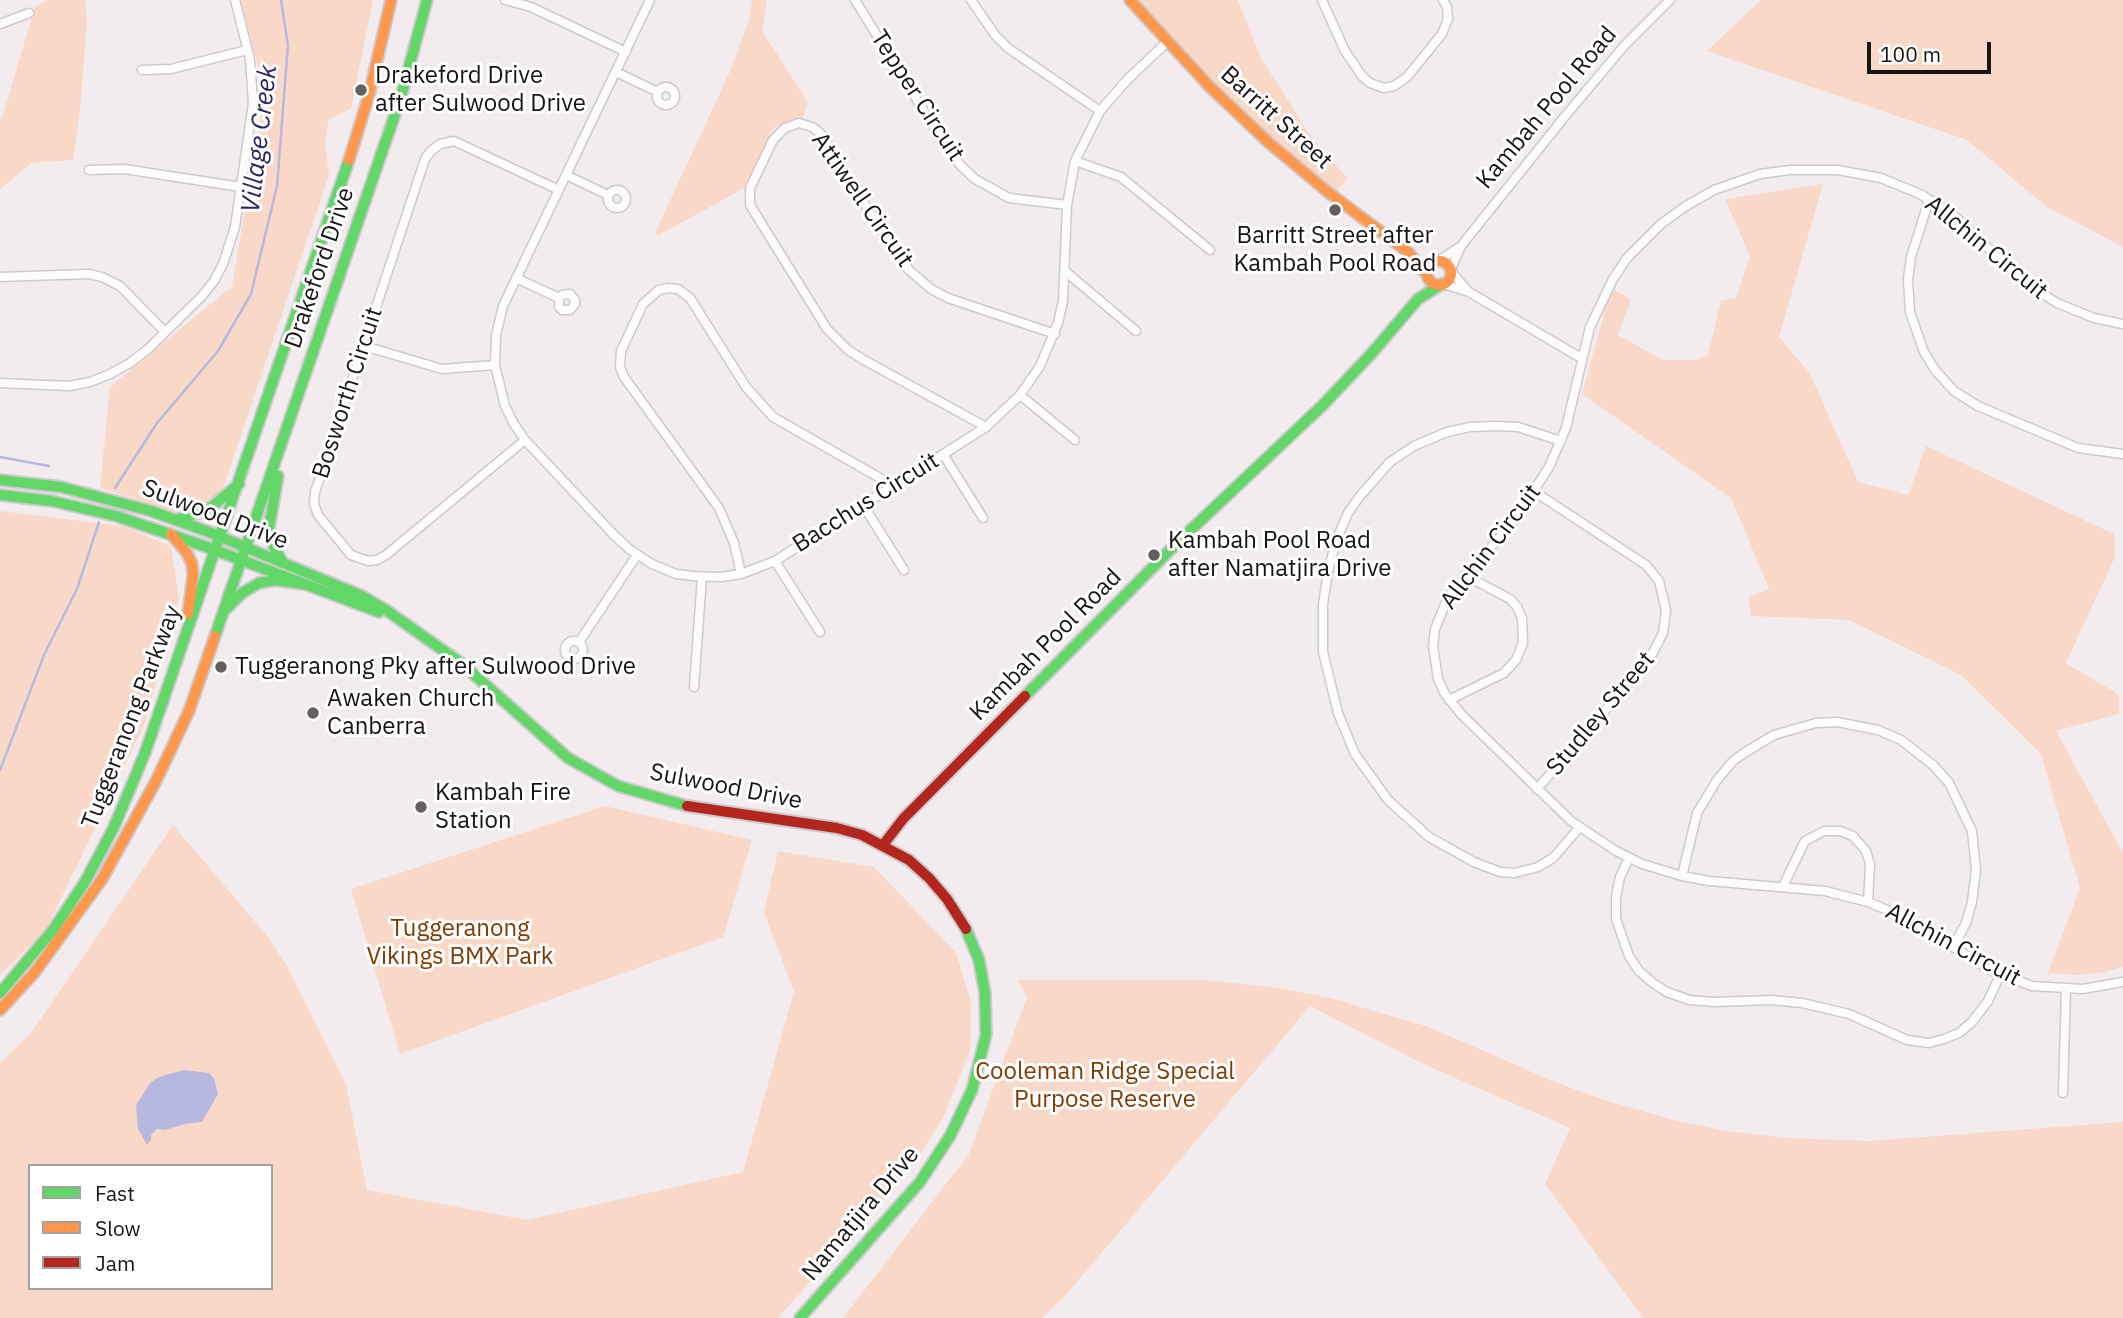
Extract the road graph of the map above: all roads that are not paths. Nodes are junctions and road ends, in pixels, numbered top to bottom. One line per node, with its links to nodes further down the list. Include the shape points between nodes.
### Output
1 (235, 0): 15 (street)
2 (391, 0): 59 (main road, Drakeford Drive, via 342,183)
3 (426, 0): 55 (main road, Drakeford Drive, via 371,186)
4 (505, 0): 16 (street, via 531,7)
5 (650, 0): 16 (street, Bacchus Circuit)
6 (855, 0): 28 (street, Tepper Circuit, via 961,166 1009,198)
7 (971, 0): 20 (street, via 1008,48)
8 (1130, 0): 14 (main road, Barritt Street)
9 (1322, 0): 10 (street, via 1362,76 1384,88 1403,81 1442,34 1448,19)
10 (1443, 0)
11 (1670, 0): 29 (street, Kambah Pool Road, via 1566,115)
12 (29, 13): 13 (street)
13 (0, 24)
14 (1167, 42): 20 (street, Bacchus Circuit); 31 (main road, Barritt Street, via 1268,142)
15 (247, 50): 17 (street, via 171,69); 24 (street, via 254,85)
16 (626, 52): 18 (street, Bacchus Circuit)
17 (142, 70)
18 (616, 72): 19 (street); 23 (street, Bacchus Circuit)
19 (658, 92)
20 (1100, 111): 21 (street, Bacchus Circuit)
21 (1075, 161): 28 (street, Bacchus Circuit); 30 (street, via 1121,177)
22 (89, 170): 24 (street, via 124,169)
23 (566, 175): 25 (street, Bacchus Circuit); 26 (street)
24 (241, 187): 44 (street, via 223,264 202,296)
25 (559, 190): 37 (street, Bacchus Circuit); 46 (street, Bosworth Circuit, via 462,144 446,141 438,145 425,159)
26 (608, 195)
27 (1929, 200): 42 (street, Allchin Circuit, via 1973,232 2034,289 2081,314); 47 (street, Allchin Circuit, via 1881,178 1822,169 1760,174 1714,190 1661,223 1627,258 1598,307); 57 (street, via 1911,257 1908,290 1916,333 1934,370 1954,391 1978,406 2078,448)
28 (1067, 205): 33 (street, Bacchus Circuit)
29 (1461, 246): 32 (street, Kambah Pool Road); 34 (street, Kambah Pool Road)
30 (1210, 250)
31 (1408, 252): 32 (main road, Barritt Street); 35 (main road, Barritt Street)
32 (1436, 261): 34 (main road, via 1446,263); 35 (main road, via 1428,267)
33 (1065, 271): 43 (street); 45 (street, Bacchus Circuit)
34 (1450, 271): 38 (main road); 39 (street)
35 (1427, 276): 38 (main road); 41 (main road, Kambah Pool Road)
36 (0, 277): 44 (street, via 102,276 120,286)
37 (516, 278): 40 (street); 48 (street, Bacchus Circuit, via 500,315)
38 (1442, 284): 39 (street); 41 (main road, Kambah Pool Road)
39 (1469, 292): 47 (street)
40 (559, 298)
41 (1418, 299): 88 (main road, Kambah Pool Road, via 1323,405 1180,540 903,819)
42 (2123, 324)
43 (1136, 331)
44 (165, 332): 49 (street, via 130,363 90,382 69,386)
45 (1055, 334): 50 (street, Bacchus Circuit); 51 (street, Attiwell Circuit, via 931,289 896,253 820,133 799,123 773,139 750,188 750,205 827,329 864,360)
46 (365, 346): 48 (street, via 442,369); 52 (street, Bosworth Circuit, via 314,504 352,555 368,561 386,555)
47 (1581, 358): 54 (street, Allchin Circuit)
48 (495, 365): 52 (street, Bacchus Circuit, via 505,406)
49 (0, 383)
50 (1020, 395): 51 (street, Bacchus Circuit); 53 (street)
51 (986, 427): 56 (street, Bacchus Circuit)
52 (525, 440): 70 (street, Bacchus Circuit)
53 (1074, 440)
54 (1561, 441): 61 (street, Allchin Circuit); 87 (street, via 1518,427 1470,428 1414,446 1390,462 1354,504 1336,541 1323,604 1323,652 1338,713 1355,754 1388,800 1429,837 1474,862 1516,873 1553,858)
55 (281, 447): 68 (main road, Drakeford Drive); 73 (main road, via 269,522)
56 (943, 454): 60 (street, Bacchus Circuit); 64 (street)
57 (2123, 454)
58 (0, 480): 65 (main road, Sulwood Drive, via 80,492)
59 (240, 484): 65 (main road, via 209,509); 67 (main road, Drakeford Drive)
60 (894, 486): 63 (street, Bacchus Circuit); 75 (street, via 773,417 746,387 690,298 678,289 659,290 643,304 621,351 620,367 719,508)
61 (1535, 492): 76 (street, Allchin Circuit); 86 (street, Studley Street, via 1646,565 1659,581 1666,610 1663,633 1649,660)
62 (0, 495): 66 (main road, Sulwood Drive, via 94,510)
63 (863, 506): 72 (street, Bacchus Circuit); 74 (street)
64 (983, 518)
65 (176, 520): 67 (main road, Sulwood Drive)
66 (171, 534): 69 (main road, Sulwood Drive); 82 (main road, via 187,553 193,570)
67 (221, 537): 68 (main road, Sulwood Drive); 69 (main road, Tuggeranong Parkway)
68 (246, 548): 71 (main road, Tuggeranong Parkway); 73 (main road, Sulwood Drive)
69 (216, 551): 71 (main road, Sulwood Drive); 82 (main road, Tuggeranong Parkway)
70 (637, 555): 77 (street, Bacchus Circuit, via 668,571); 83 (street)
71 (242, 560): 78 (main road, Sulwood Drive); 79 (main road, Tuggeranong Parkway)
72 (775, 561): 75 (street, Bacchus Circuit); 81 (street)
73 (283, 563): 80 (main road, Sulwood Drive, via 372,602)
74 (904, 570)
75 (740, 574): 77 (street, Bacchus Circuit)
76 (1465, 575): 85 (street, Allchin Circuit, via 1440,612 1434,637 1434,663); 85 (street, via 1517,607 1523,643 1517,660 1504,673)
77 (702, 577): 84 (street)
78 (303, 584): 79 (main road, via 259,583); 80 (main road, Sulwood Drive)
79 (224, 611): 98 (main road, Tuggeranong Parkway, via 189,711 120,849 63,936)
80 (404, 622): 88 (main road, Sulwood Drive, via 461,663 568,758 618,786 675,804 837,828)
81 (820, 632)
82 (185, 640): 97 (main road, Tuggeranong Parkway, via 145,753 100,854 52,930)
83 (579, 642)
84 (694, 687)
85 (1449, 700): 86 (street, Allchin Circuit)
86 (1537, 789): 87 (street, Allchin Circuit)
87 (1579, 828): 89 (street, Allchin Circuit)
88 (883, 845): 100 (main road, Namatjira Drive, via 929,878 965,928 979,960 986,1035 972,1090 920,1182)
89 (1629, 858): 90 (street, Allchin Circuit); 94 (street, via 1620,877 1616,919 1629,956 1653,983 1689,1000 1802,1003 1849,1014 1907,1040 1929,1043 1952,1036 1972,1022)
90 (1682, 876): 91 (street, Allchin Circuit); 93 (street, via 1697,813 1733,761 1774,735 1816,723 1878,730 1901,740 1933,765 1949,783 1972,831 1976,870 1972,902)
91 (1783, 886): 92 (street, Allchin Circuit); 92 (street, via 1805,841 1836,830 1853,836 1866,851)
92 (1868, 902): 93 (street, Allchin Circuit, via 1906,918)
93 (1953, 947): 94 (street, Allchin Circuit)
94 (2000, 975): 96 (street, Allchin Circuit, via 2032,986)
95 (2123, 982): 96 (street, Allchin Circuit)
96 (2066, 989): 99 (street)
97 (0, 993)
98 (0, 1010)
99 (2063, 1093)
100 (800, 1318)

